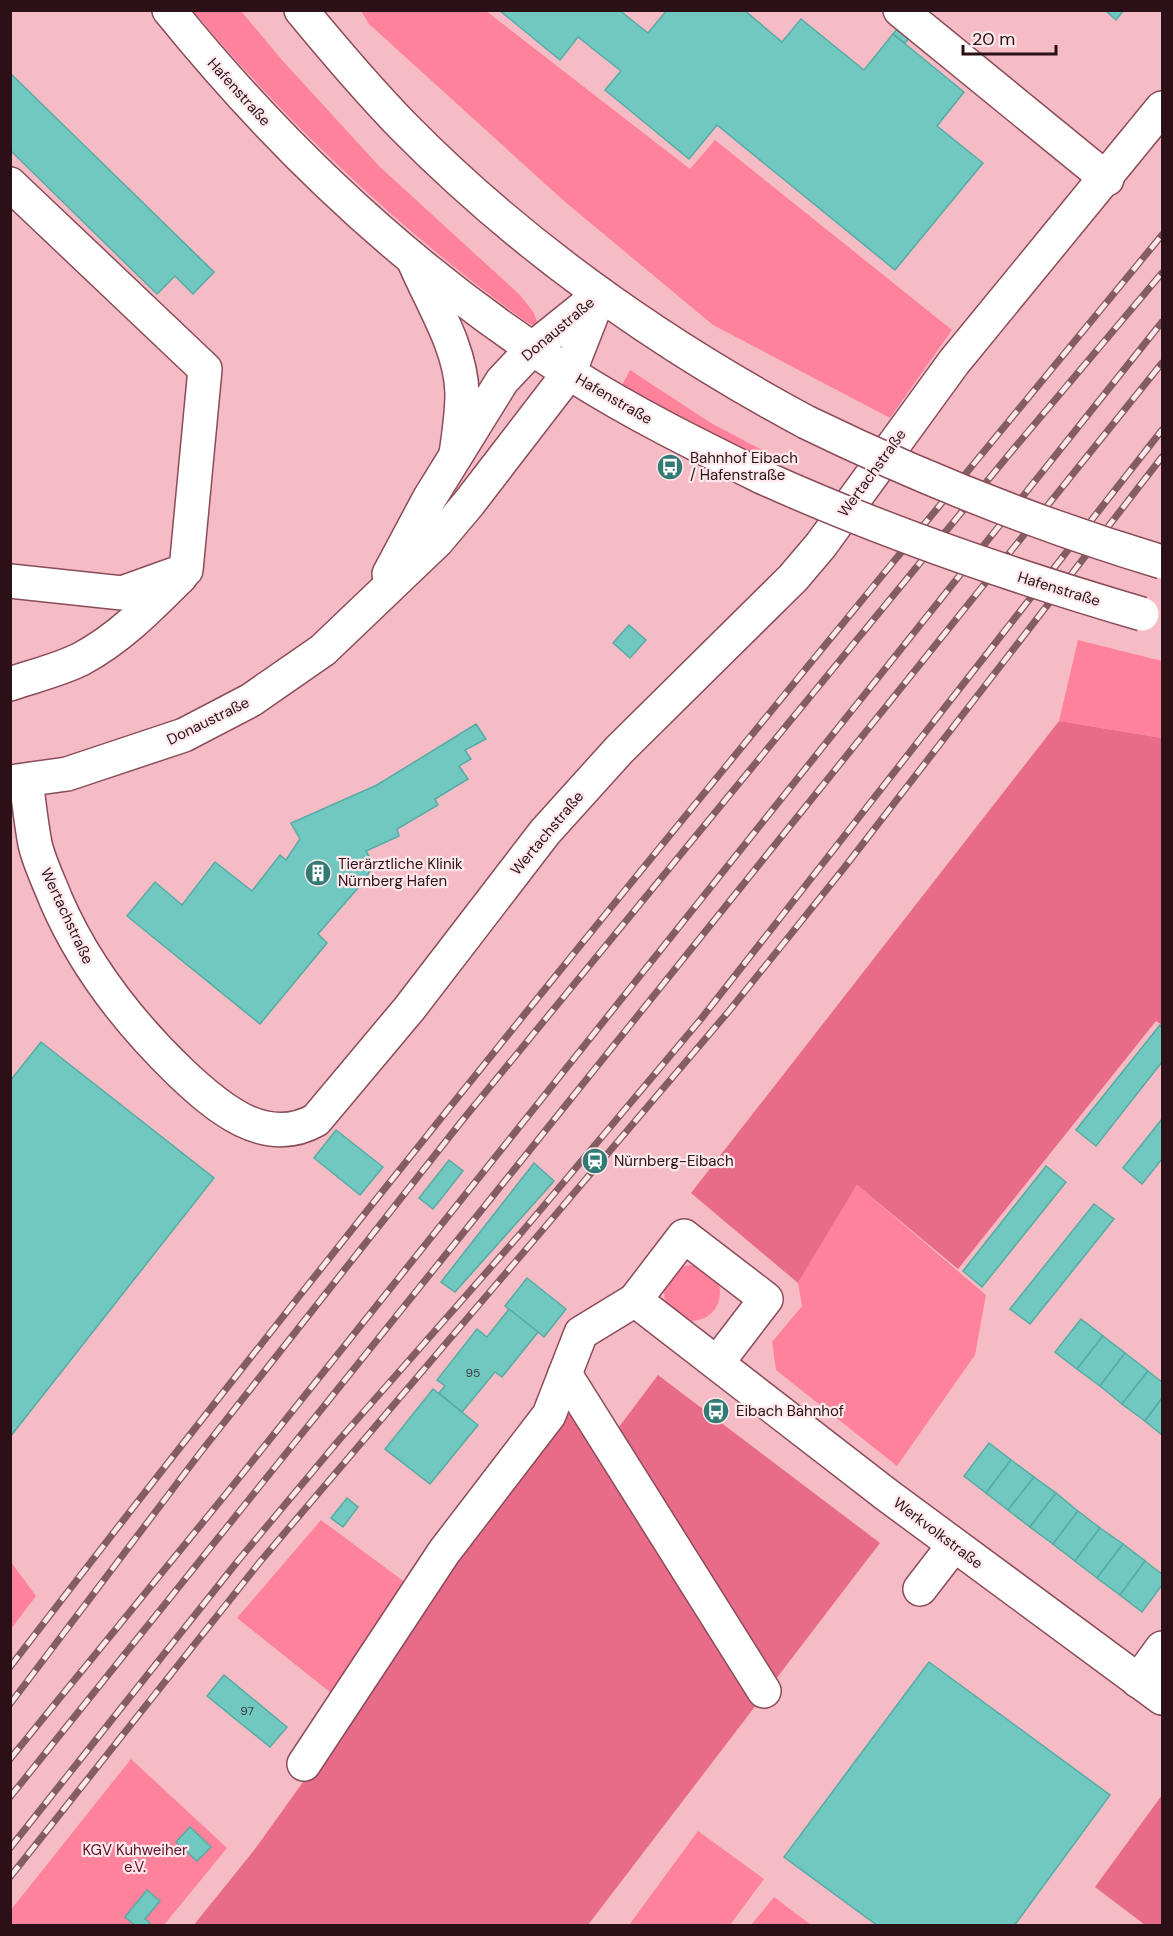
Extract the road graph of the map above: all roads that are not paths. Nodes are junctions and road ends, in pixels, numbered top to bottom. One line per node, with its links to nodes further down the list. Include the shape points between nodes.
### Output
1 (169, 10): 7 (street, Hafenstraße, via 288,145)
2 (301, 10): 8 (street, via 356,76 436,158 520,232)
3 (900, 10): 5 (street)
4 (1162, 108): 5 (street, Wertachstraße)
5 (1107, 178): 18 (street, Wertachstraße, via 954,362 793,578 619,750 545,832 409,1009 316,1120 302,1128 285,1131 241,1121 218,1107 145,1038 113,1000 86,960 57,901)
6 (10, 184): 13 (street, via 205,369)
7 (412, 257): 9 (street, Hafenstraße); 11 (street, via 449,339 458,369 462,392)
8 (600, 294): 9 (street, Donaustraße); 10 (street, Donaustraße); 12 (street, bridge, via 709,368 806,422 947,487)
9 (533, 348): 10 (street, Hafenstraße); 11 (street, Donaustraße, via 501,381)
10 (569, 373): 15 (street, Donaustraße, via 437,541); 16 (street, Hafenstraße, bridge, via 647,419 855,518 945,552)
11 (456, 454): 15 (street, Donaustraße)
12 (1162, 562)
13 (186, 570): 14 (street, via 122,593); 17 (street, via 140,618 105,644 79,660)
14 (10, 581)
15 (376, 599): 18 (street, Donaustraße, via 323,650 242,705 184,735 108,763)
16 (1152, 617)
17 (10, 684)
18 (18, 781)
19 (635, 1300): 20 (street, Werkvolkstraße); 20 (street, via 684,1236 748,1285 766,1299); 21 (street, via 581,1333)
20 (717, 1363): 22 (street, Werkvolkstraße)
21 (565, 1374): 26 (street); 27 (street, via 549,1415 444,1552)
22 (954, 1545): 23 (street); 25 (street, Werkvolkstraße)
23 (920, 1589)
24 (1162, 1648): 25 (street)
25 (1150, 1690)
26 (764, 1691)
27 (304, 1764)

